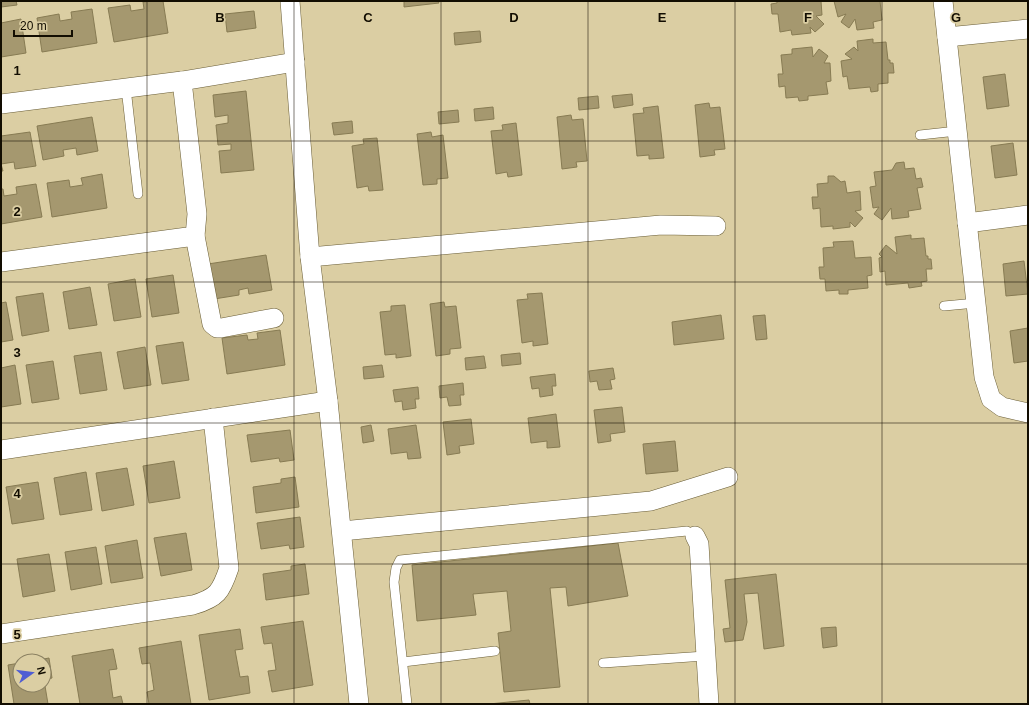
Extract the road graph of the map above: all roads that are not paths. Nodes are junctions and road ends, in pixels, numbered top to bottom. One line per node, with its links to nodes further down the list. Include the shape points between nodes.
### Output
1 (290, 1): 5 (street)
2 (943, 1): 4 (street)
3 (1028, 30): 4 (street)
4 (947, 37): 9 (street)
5 (295, 62): 6 (street); 16 (street)
6 (182, 81): 7 (street); 15 (street, via 197,214)
7 (126, 88): 8 (street); 11 (lane)
8 (1, 104)
9 (957, 131): 10 (lane); 13 (street)
10 (920, 136)
11 (138, 194)
12 (1028, 215): 13 (street)
13 (967, 223): 18 (street)
14 (716, 226): 16 (street, via 661,225)
15 (195, 236): 17 (street); 20 (street, via 212,324 216,328 221,328)
16 (310, 257): 21 (street)
17 (1, 262)
18 (976, 303): 19 (lane); 22 (street, via 984,377 991,399 1002,407)
19 (944, 306)
20 (274, 318)
21 (328, 401): 23 (street); 26 (street)
22 (1028, 413)
23 (213, 418): 24 (street); 28 (street, via 229,568 218,594 207,601 193,604)
24 (1, 450)
25 (728, 477): 26 (street, via 651,501)
26 (342, 531): 33 (street)
27 (695, 536): 30 (street, via 699,544); 31 (lane, via 687,531 400,560 394,582)
28 (1, 634)
29 (495, 651): 31 (lane)
30 (705, 656): 32 (lane); 35 (street)
31 (403, 662): 34 (lane)
32 (603, 662)
33 (360, 704)
34 (407, 704)
35 (709, 704)

